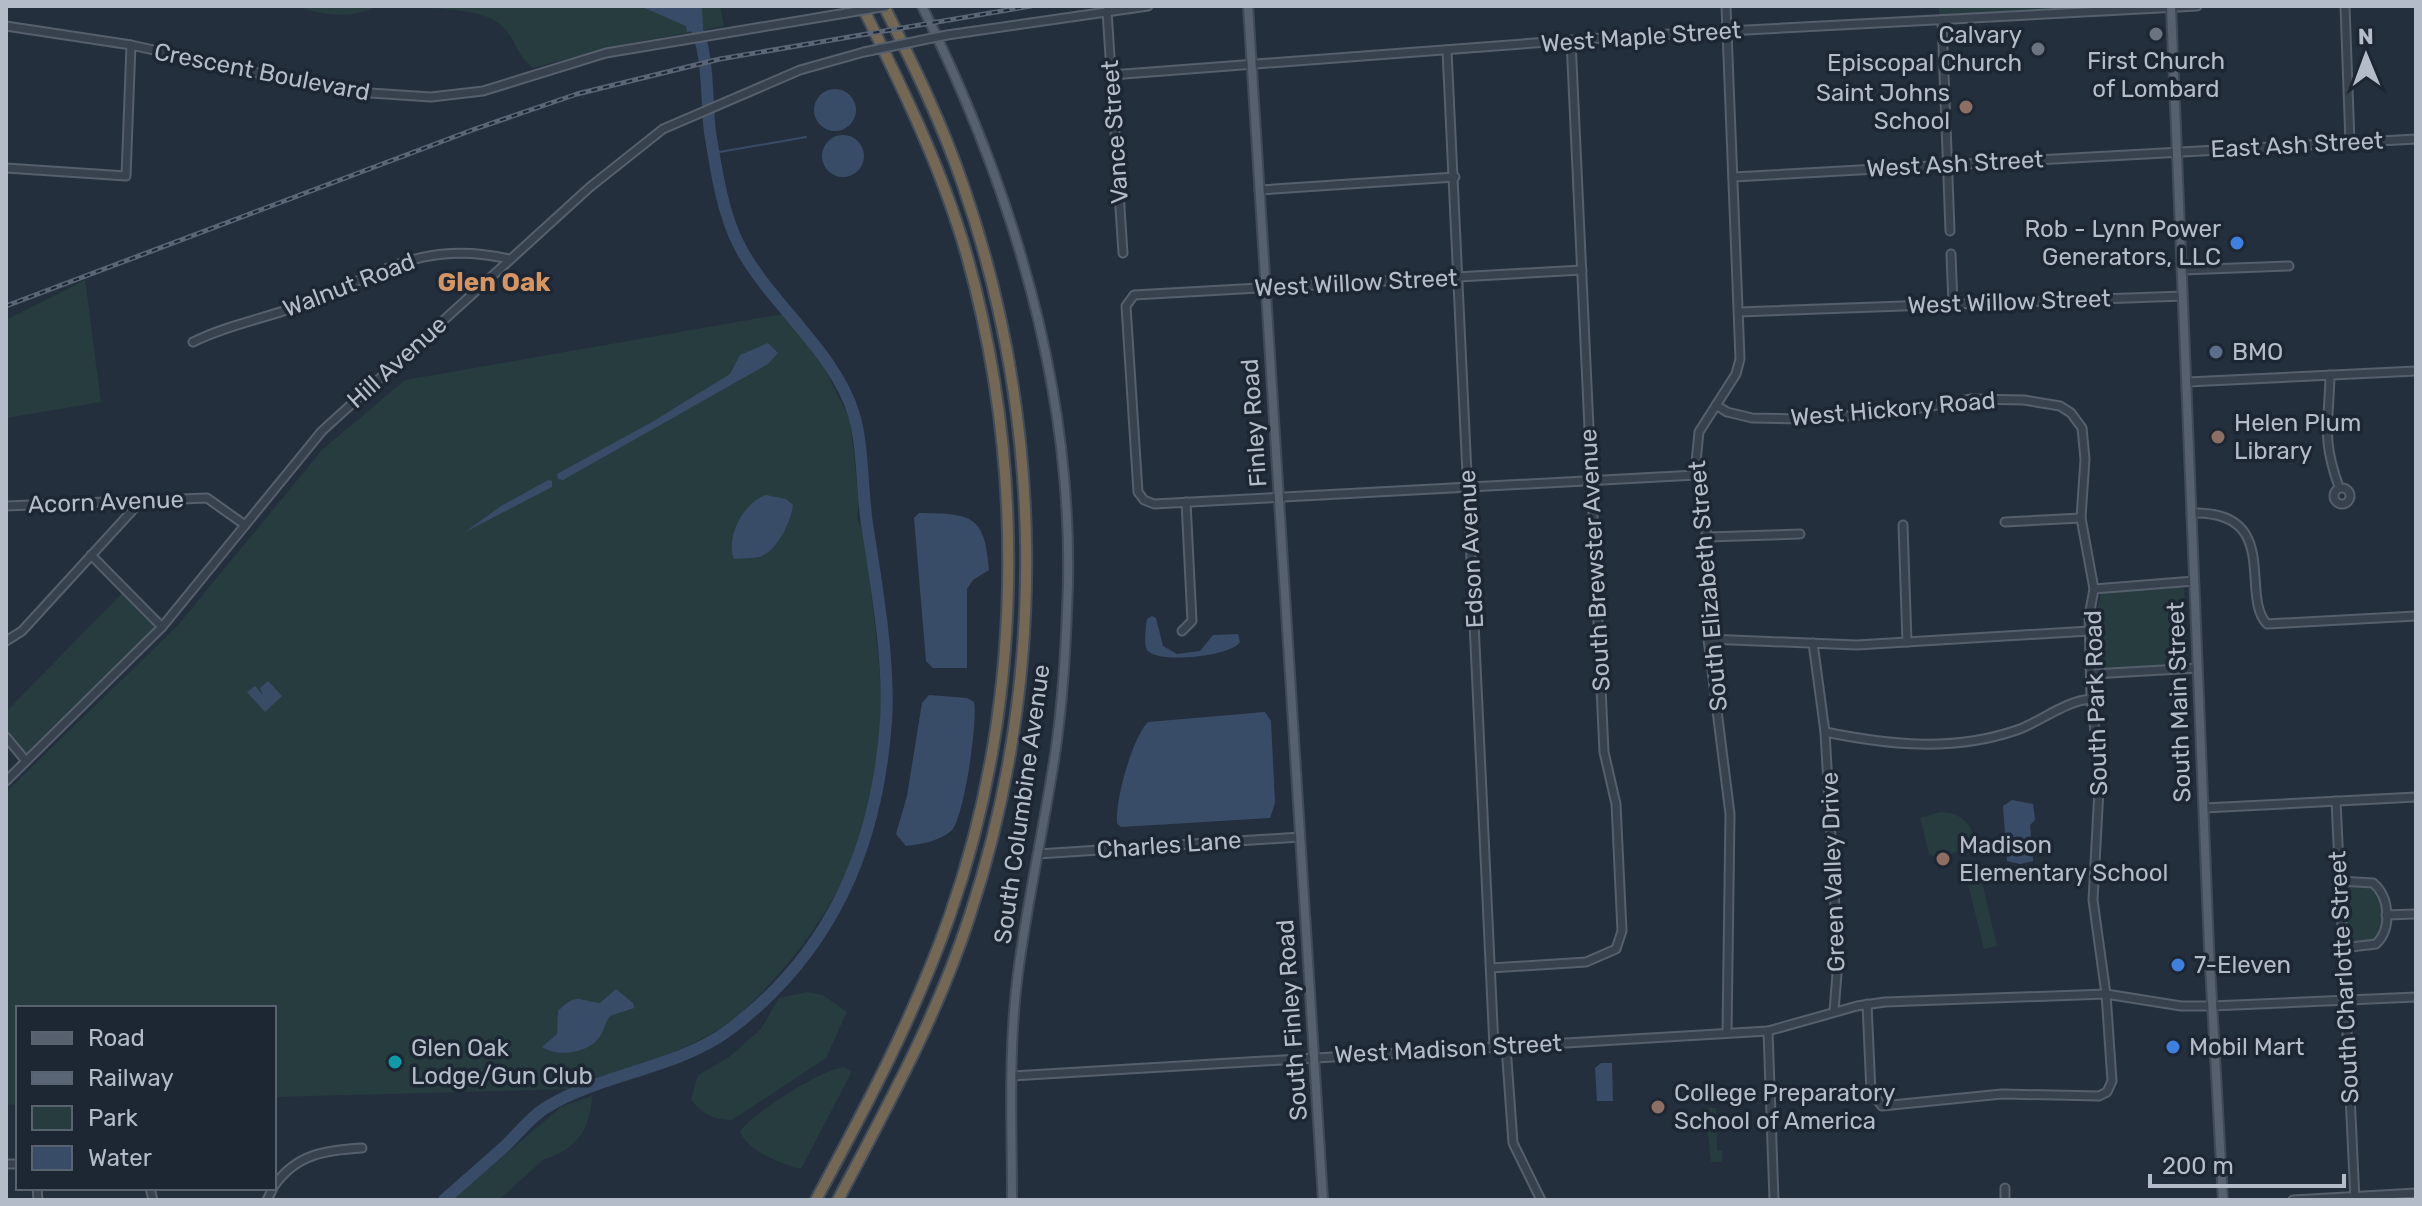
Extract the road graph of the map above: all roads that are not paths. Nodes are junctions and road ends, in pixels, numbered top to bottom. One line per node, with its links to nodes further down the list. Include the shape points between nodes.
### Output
1 (862, 6): 107 (highway, via 940,176 967,256 998,413 1006,505 1005,649 982,796 951,913 897,1045)
2 (885, 6): 16 (street, Crescent Boulevard, bridge, via 587,58 483,91 431,97 331,89); 108 (highway, via 942,131 992,280 1018,410 1026,506 1024,650 1010,754 983,872 916,1052)
3 (922, 6): 83 (main road, South Columbine Avenue, via 966,96 1013,222 1032,288 1060,443 1067,534 1065,651)
4 (1148, 6): 11 (street, Hill Avenue)
5 (1248, 6): 18 (main road, Finley Road)
6 (1726, 6): 14 (street, South Elizabeth Street)
7 (2197, 6): 9 (street, West Maple Street)
8 (2345, 6): 21 (street)
9 (2171, 7): 10 (street, West Maple Street); 22 (main road, South Main Street)
10 (2064, 10): 12 (street, West Maple Street)
11 (1107, 11): 19 (street, Vance Street); 31 (street, Hill Avenue, bridge, via 864,52 800,70 716,104 663,129)
12 (1942, 20): 14 (street, West Maple Street); 23 (street)
13 (6, 26): 16 (street, Crescent Boulevard)
14 (1727, 31): 15 (street, West Maple Street); 26 (street, South Elizabeth Street)
15 (1571, 40): 17 (street, West Maple Street); 33 (street, South Brewster Avenue)
16 (131, 45): 24 (street, via 126,176)
17 (1447, 50): 18 (street, West Maple Street); 25 (street, Edson Avenue)
18 (1252, 65): 19 (street, West Maple Street); 27 (main road, Finley Road)
19 (1111, 75): 29 (street, Vance Street)
20 (2416, 139): 21 (street, East Ash Street)
21 (2350, 143): 22 (street, East Ash Street)
22 (2177, 152): 23 (street, West Ash Street); 34 (main road, South Main Street)
23 (1947, 165): 26 (street, West Ash Street); 28 (street)
24 (6, 168)
25 (1455, 177): 27 (street); 35 (street, Edson Avenue)
26 (1733, 177): 39 (street, South Elizabeth Street)
27 (1259, 190): 36 (main road, Finley Road)
28 (1950, 231)
29 (1123, 253)
30 (1951, 254): 38 (street)
31 (509, 259): 40 (street, Walnut Road, via 476,251 426,256); 57 (street, Hill Avenue, via 322,431)
32 (2289, 266): 34 (street)
33 (1582, 270): 35 (street, West Willow Street); 47 (street, South Brewster Avenue)
34 (2182, 270): 37 (main road, South Main Street)
35 (1459, 277): 36 (street, West Willow Street); 49 (street, Edson Avenue)
36 (1265, 289): 50 (main road, Finley Road); 52 (street, West Willow Street, via 1143,293 1131,297 1126,306 1137,487 1144,500 1154,504)
37 (2183, 296): 38 (street, West Willow Street); 43 (main road, South Main Street)
38 (1953, 304): 39 (street, West Willow Street)
39 (1739, 312): 44 (street, South Elizabeth Street, via 1740,359)
40 (193, 342)
41 (2416, 371): 42 (street)
42 (2330, 375): 43 (street); 48 (street, via 2327,445)
43 (2187, 382): 54 (main road, South Main Street)
44 (1716, 405): 45 (street, West Hickory Road, via 1737,415 1769,419 1862,416 1971,399 2049,403); 46 (street, South Elizabeth Street, via 1699,432)
45 (2071, 413): 55 (street, South Park Road, via 2085,438)
46 (1696, 475): 47 (street); 60 (street, South Elizabeth Street, via 1703,493)
47 (1591, 481): 49 (street); 88 (street, South Brewster Avenue, via 1604,752 1616,804 1621,935 1616,949 1594,961)
48 (2339, 487)
49 (1469, 488): 50 (street); 88 (street, Edson Avenue)
50 (1279, 497): 52 (street); 82 (main road, Finley Road)
51 (141, 501): 53 (street, Acorn Avenue); 57 (street, Acorn Avenue, via 207,498); 61 (street)
52 (1186, 502): 66 (street, via 1192,621)
53 (6, 506)
54 (2191, 513): 62 (main road, South Main Street); 64 (street, via 2226,519 2248,540 2256,557 2258,609 2267,624)
55 (2081, 518): 56 (street); 63 (street, South Park Road)
56 (2005, 522)
57 (245, 525): 65 (street, Hill Avenue)
58 (1903, 525): 70 (street)
59 (1800, 534): 60 (street)
60 (1706, 537): 68 (street, South Elizabeth Street)
61 (91, 555): 65 (street); 69 (street, via 22,631)
62 (2194, 581): 63 (street); 72 (main road, South Main Street)
63 (2094, 589): 67 (street, South Park Road)
64 (2416, 616)
65 (162, 627): 77 (street, Hill Avenue)
66 (1182, 631)
67 (2089, 631): 70 (street); 73 (street, South Park Road)
68 (1708, 639): 71 (street); 96 (street, South Elizabeth Street, via 1730,814)
69 (6, 641)
70 (1907, 642): 71 (street)
71 (1813, 643): 75 (street, Green Valley Drive)
72 (2198, 668): 73 (street); 81 (main road, South Main Street)
73 (2092, 674): 74 (street, South Park Road)
74 (2091, 699): 75 (street, Green Valley Drive, via 2075,701 2014,731 1957,743 1896,744); 89 (street, South Park Road, via 2100,795 2093,900)
75 (1825, 732): 94 (street, Green Valley Drive, via 1838,947)
76 (6, 737): 77 (street)
77 (26, 761): 78 (street, Hill Avenue)
78 (6, 781)
79 (2416, 797): 80 (street)
80 (2336, 801): 81 (street); 84 (street, South Charlotte Street)
81 (2204, 808): 93 (main road, South Main Street)
82 (1300, 837): 83 (street, Charles Lane); 99 (main road, South Finley Road)
83 (1038, 854): 100 (main road, South Columbine Avenue, via 1018,973)
84 (2339, 881): 86 (street, via 2373,883 2384,898); 87 (street, South Charlotte Street)
85 (2416, 914): 86 (street)
86 (2386, 915): 87 (street, via 2379,942)
87 (2342, 948): 91 (street, South Charlotte Street)
88 (1491, 968): 98 (street, Edson Avenue)
89 (2106, 994): 92 (street); 93 (street); 101 (street, South Park Road, via 2112,1081 2107,1092 2002,1094 1885,1107)
90 (2416, 997): 91 (street)
91 (2345, 1001): 93 (street); 106 (street, South Charlotte Street)
92 (1867, 1004): 94 (street, West Madison Street); 101 (street, Green Valley Drive)
93 (2212, 1006): 114 (main road, South Main Street)
94 (1834, 1011): 95 (street, West Madison Street)
95 (1768, 1031): 96 (street, West Madison Street); 112 (street)
96 (1727, 1033): 97 (street, West Madison Street)
97 (1506, 1046): 98 (street, West Madison Street); 111 (street, via 1513,1143)
98 (1494, 1047): 99 (street, West Madison Street)
99 (1314, 1057): 100 (street, West Madison Street); 110 (main road, South Finley Road)
100 (1012, 1076): 109 (main road, South Columbine Avenue)
101 (1874, 1100)
102 (362, 1148): 103 (street, via 313,1154 290,1167)
103 (276, 1183)
104 (2005, 1188): 113 (street)
105 (2416, 1193): 106 (street)
106 (2355, 1198): 115 (street)
107 (816, 1200)
108 (838, 1200)
109 (1012, 1200)
110 (1323, 1200)
111 (1541, 1200)
112 (1774, 1200)
113 (2005, 1200)
114 (2223, 1200)
115 (2293, 1200)

